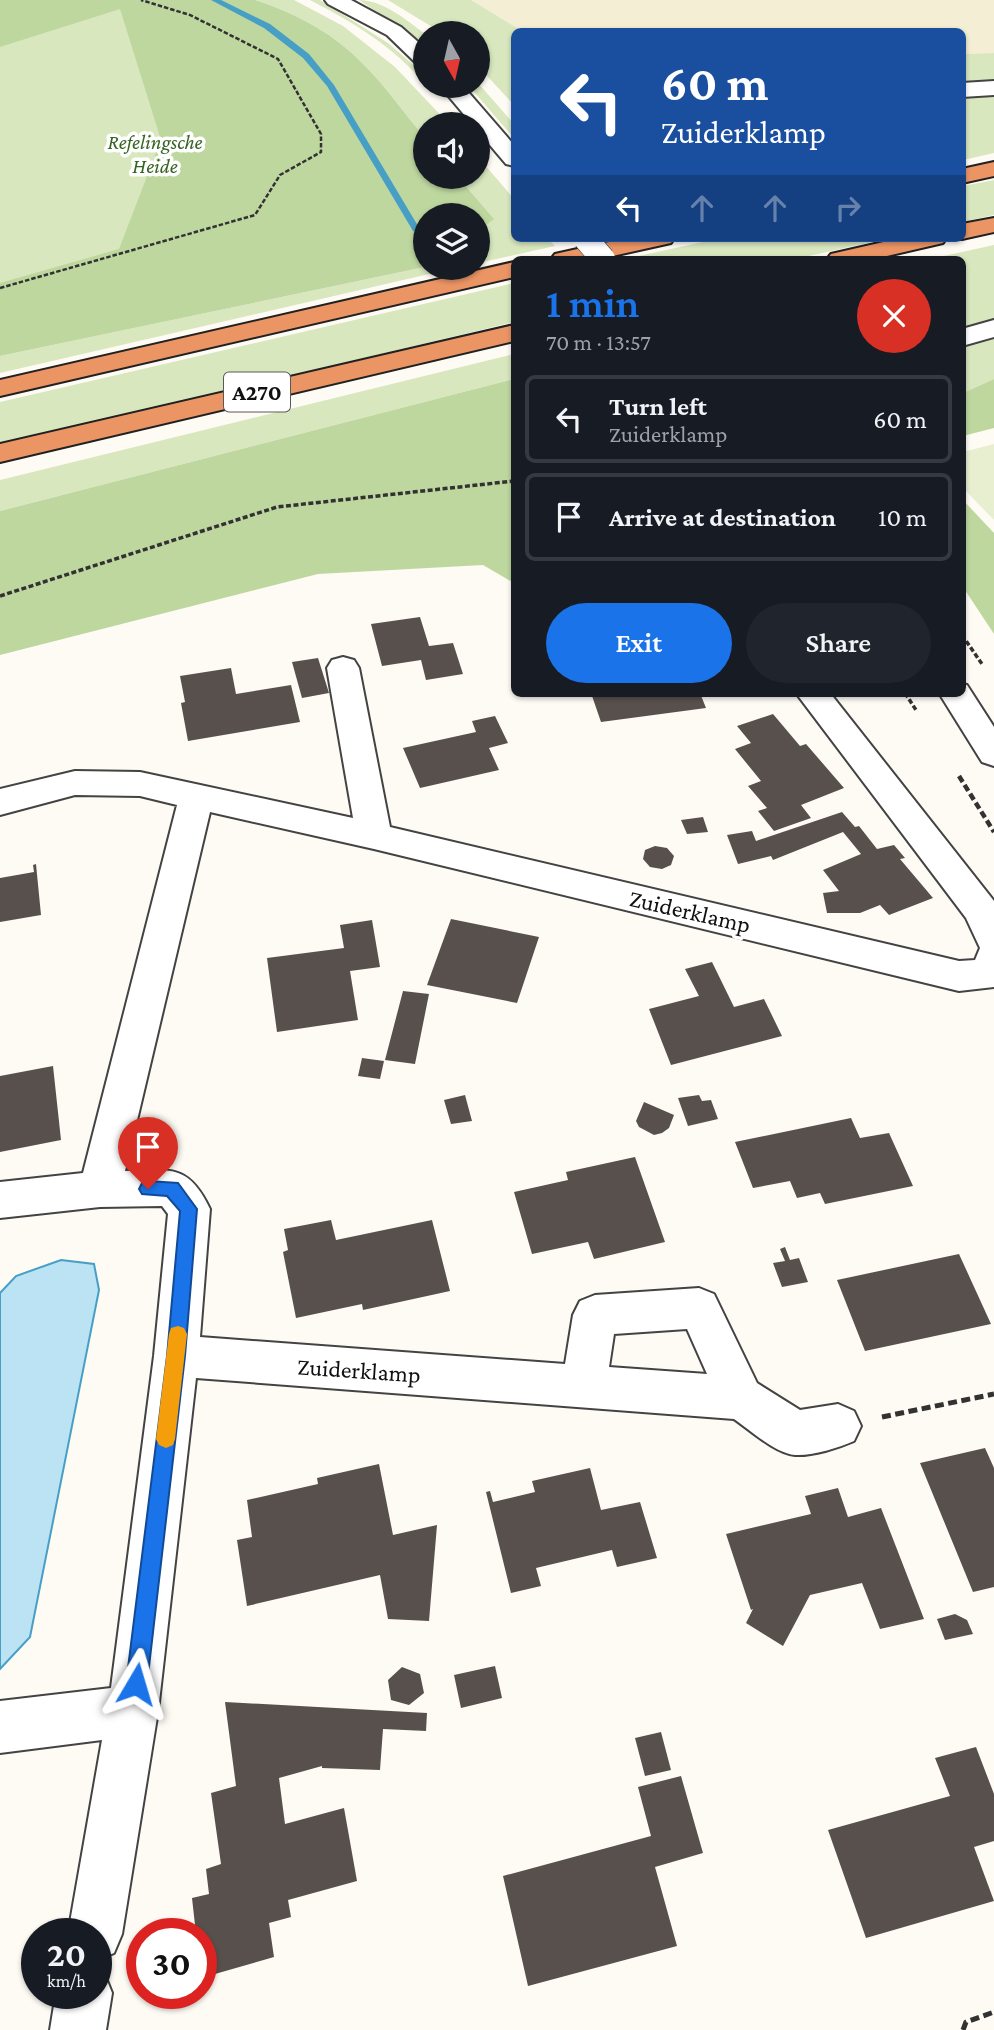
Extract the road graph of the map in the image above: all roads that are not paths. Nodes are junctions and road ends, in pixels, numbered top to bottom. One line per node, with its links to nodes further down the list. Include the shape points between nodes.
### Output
1 (335, 0): 2 (street, via 394,31)
2 (413, 48)
3 (994, 88): 4 (street)
4 (966, 90)
5 (461, 98): 6 (street)
6 (511, 156)
7 (994, 169): 8 (highway)
8 (966, 175)
9 (994, 225): 10 (highway)
10 (966, 231)
11 (588, 242): 15 (street, bridge)
12 (643, 242): 14 (highway)
13 (916, 242): 16 (highway)
14 (578, 256)
15 (600, 256)
16 (853, 256)
17 (511, 271): 21 (highway, A270)
18 (994, 328): 20 (street)
19 (511, 334): 22 (highway, A270)
20 (966, 337)
21 (0, 388)
22 (0, 453)
23 (343, 668): 29 (street)
24 (815, 697): 30 (street, via 982,912)
25 (958, 697): 26 (street)
26 (994, 754)
27 (196, 796): 28 (street, Zuiderklamp, via 140,784 75,783); 29 (street, Zuiderklamp); 32 (street)
28 (0, 802)
29 (374, 836): 31 (street, Zuiderklamp, via 959,975 991,972)
30 (994, 940)
31 (994, 957)
32 (100, 1189): 33 (street); 34 (street, via 172,1188 189,1209)
33 (0, 1200)
34 (176, 1356): 35 (street, Zuiderklamp); 38 (street)
35 (583, 1387): 36 (street, Zuiderklamp); 36 (street, via 595,1315 699,1308)
36 (741, 1398): 37 (street, Zuiderklamp, via 795,1433)
37 (838, 1426)
38 (133, 1711): 39 (street); 40 (street)
39 (0, 1727)
40 (98, 1918)
41 (81, 2009): 42 (street)
42 (78, 2030)

